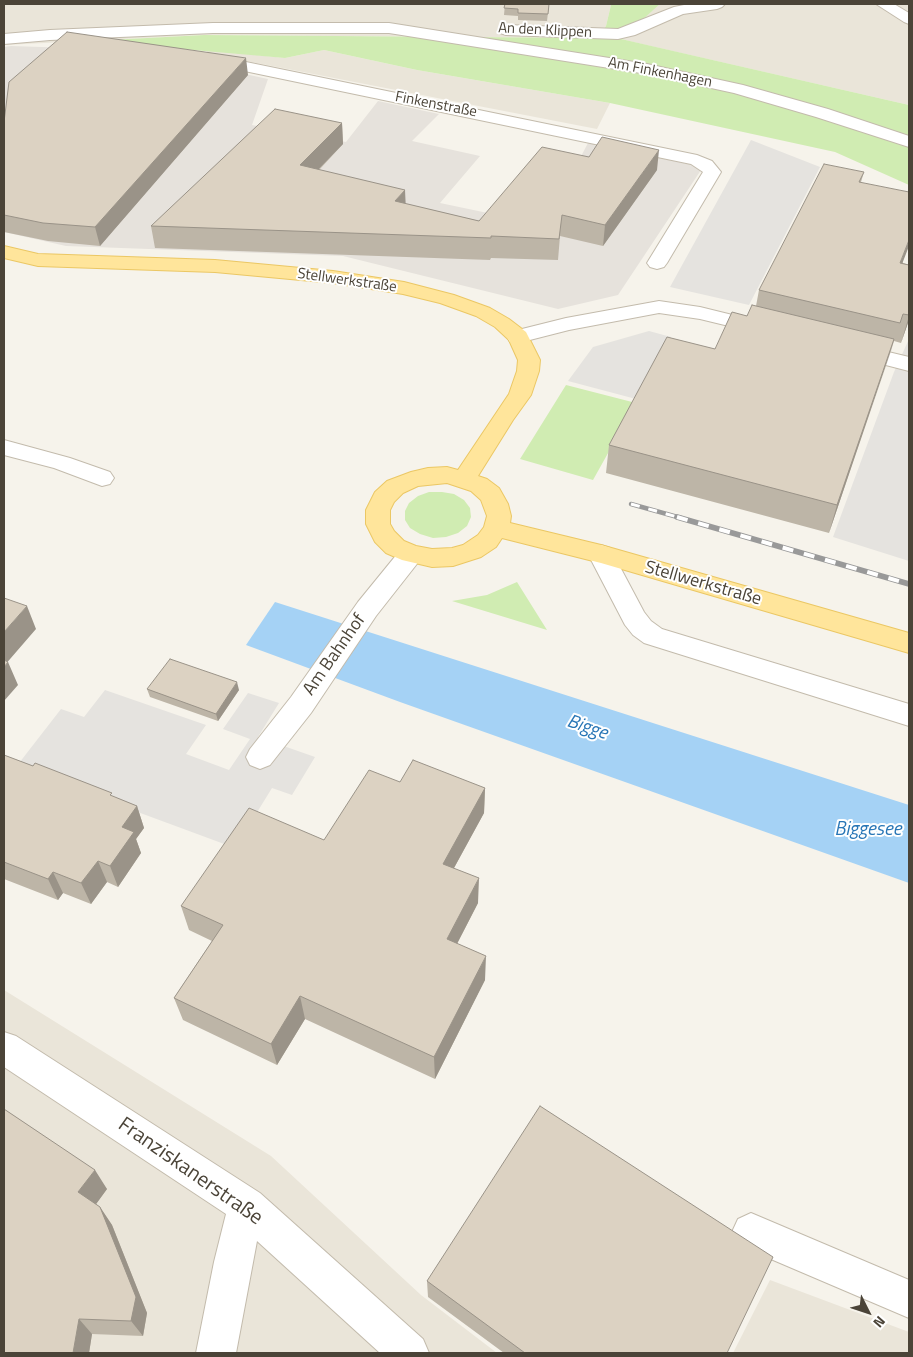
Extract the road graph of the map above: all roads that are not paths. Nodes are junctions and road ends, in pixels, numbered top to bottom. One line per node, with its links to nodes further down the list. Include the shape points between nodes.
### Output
1 (717, 4): 3 (street, An den Klippen)
2 (884, 4): 4 (street)
3 (681, 7): 5 (street, An den Klippen, via 618,34 445,26)
4 (909, 19)
5 (405, 30): 6 (street, via 374,27 222,28); 10 (street, Am Finkenhagen, via 647,69 737,89)
6 (50, 35): 7 (street); 8 (street, via 65,41)
7 (4, 40)
8 (121, 48)
9 (195, 57): 12 (street, Finkenstraße, via 696,160 712,172)
10 (909, 142)
11 (4, 252): 14 (main road, Stellwerkstraße, via 38,260 225,267 333,277 404,288 483,312)
12 (657, 263)
13 (783, 333): 14 (street, via 700,313 659,307 566,324)
14 (518, 337): 19 (main road, Stellwerkstraße, via 529,360 527,378 520,395)
15 (832, 345): 16 (street)
16 (909, 364)
17 (4, 446): 18 (street)
18 (102, 478)
19 (464, 479): 20 (main road, via 490,494 498,510); 21 (main road, via 447,475 410,480 395,487 384,498 378,510 378,524 395,547)
20 (496, 528): 21 (main road, via 487,541 472,551 453,557 432,558); 22 (main road, Stellwerkstraße)
21 (412, 554): 25 (street, Am Bahnhof, via 366,609)
22 (601, 554): 23 (main road, Stellwerkstraße); 24 (street, via 634,618 653,636)
23 (909, 643)
24 (909, 715)
25 (260, 757)
26 (4, 1048): 27 (street, Franziskanerstraße)
27 (247, 1206): 30 (street); 31 (street, Franziskanerstraße)
28 (751, 1232): 29 (street)
29 (909, 1300)
30 (216, 1353)
31 (409, 1353)

